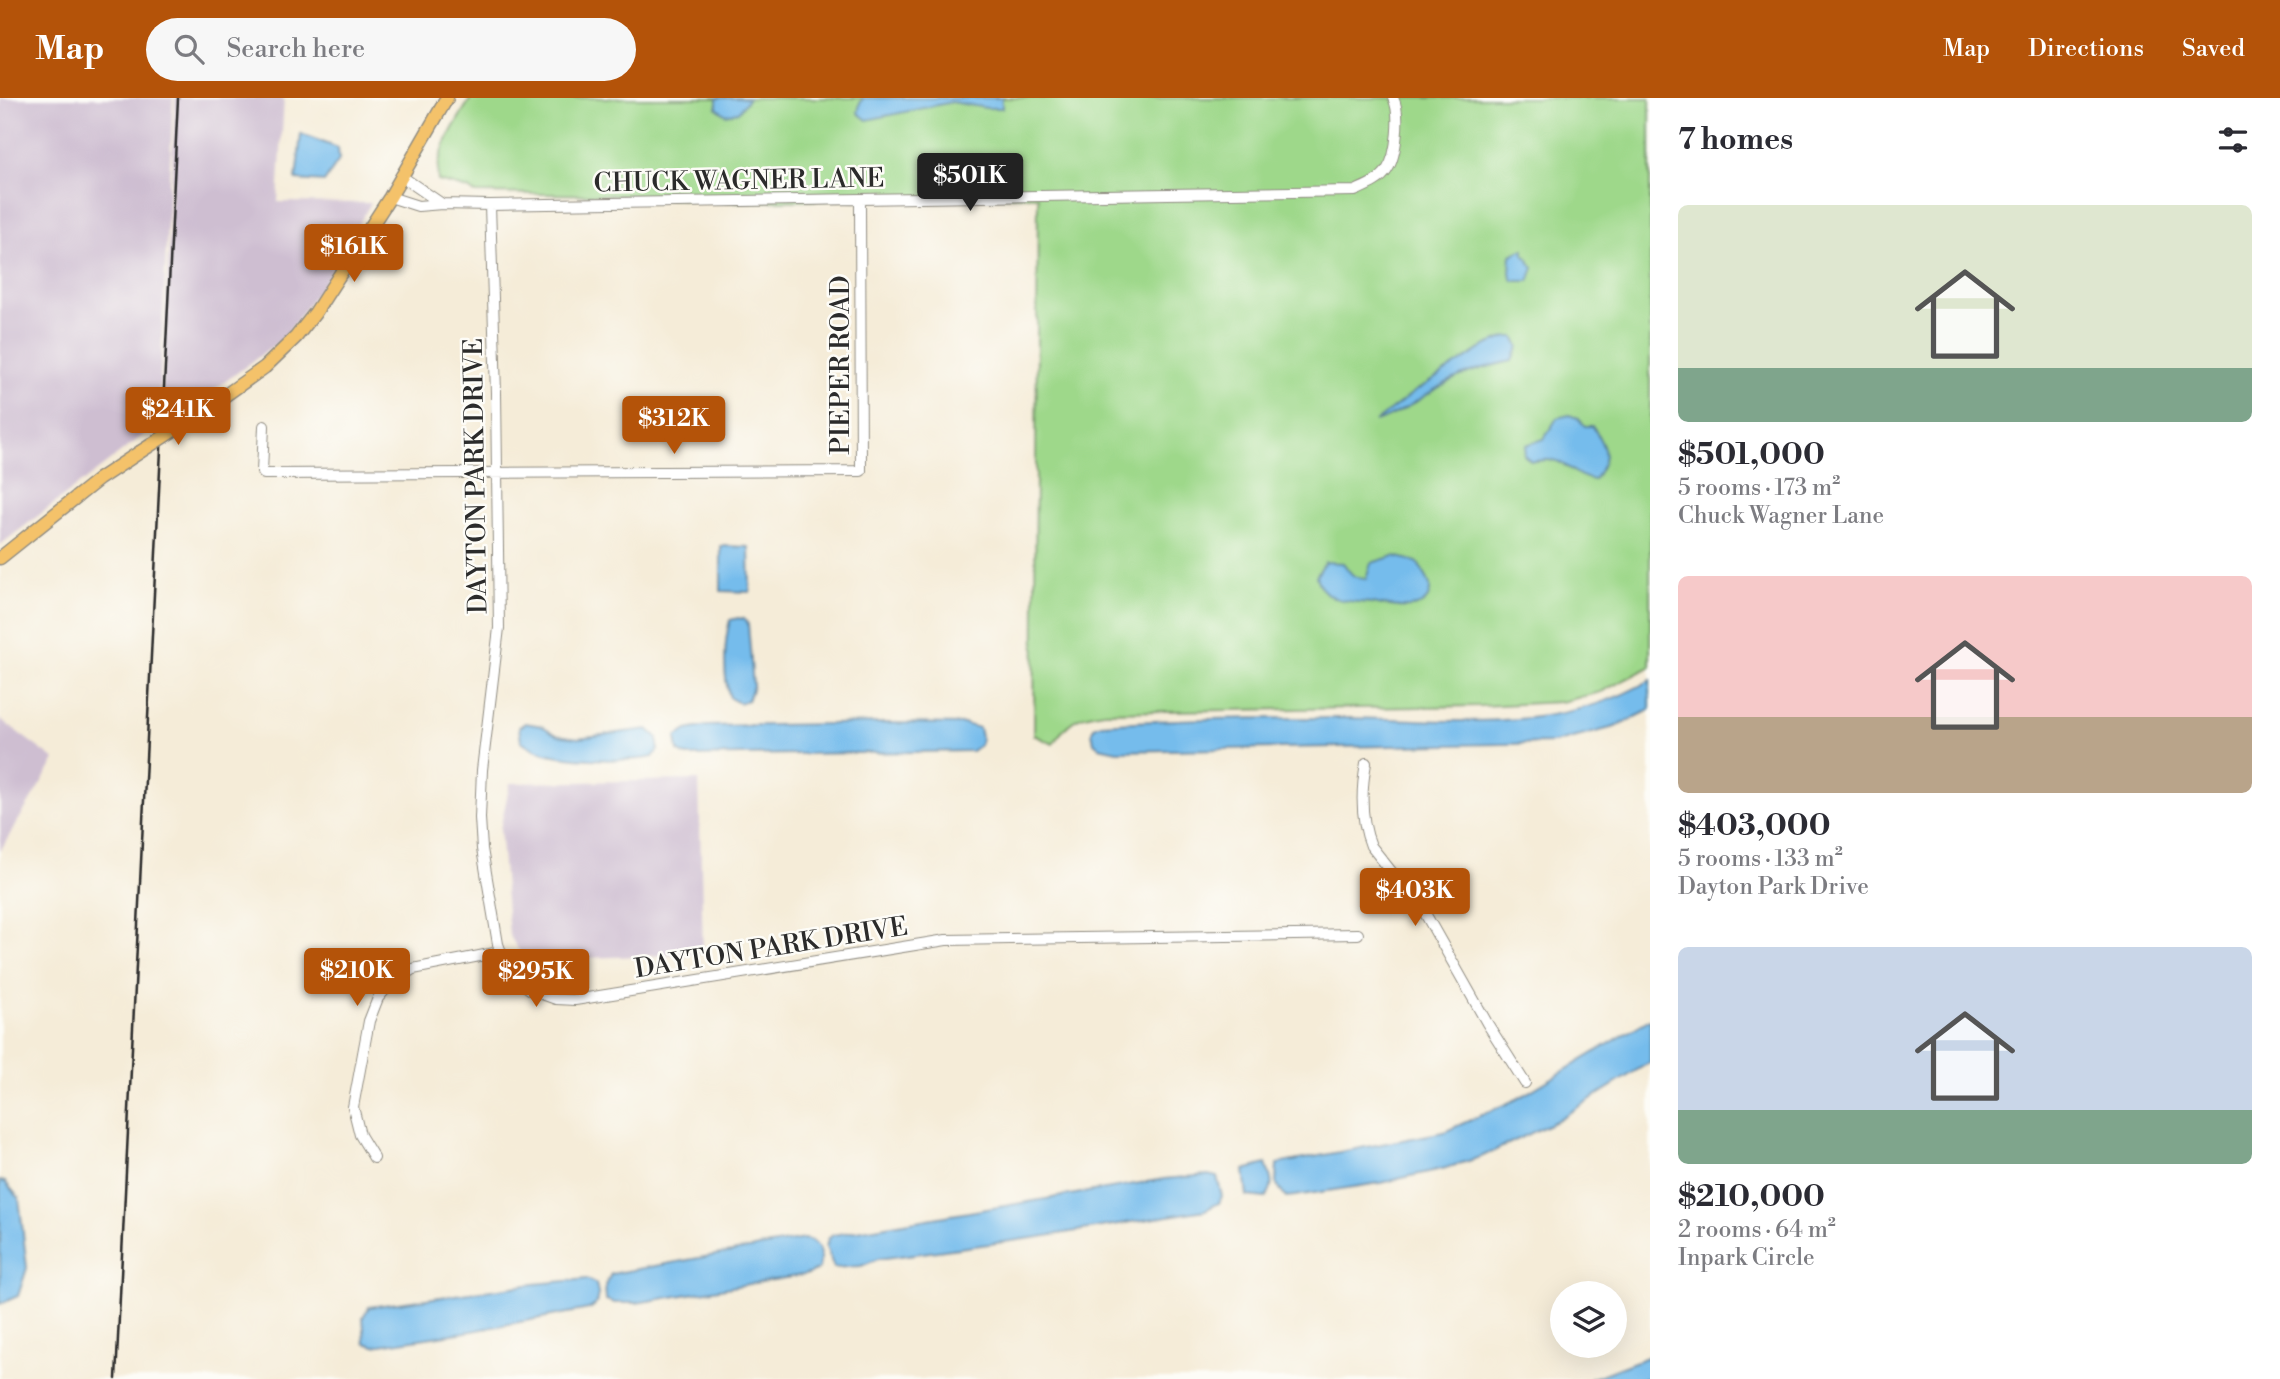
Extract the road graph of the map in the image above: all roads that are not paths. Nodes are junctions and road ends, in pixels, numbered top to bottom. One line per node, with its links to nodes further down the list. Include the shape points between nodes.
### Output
1 (447, 98): 3 (main road)
2 (1393, 98): 5 (street, CHUCK WAGNER LANE, via 1397,106 1395,148 1387,170 1354,191)
3 (401, 176): 4 (main road); 6 (street)
4 (390, 197): 6 (street, CHUCK WAGNER LANE, via 418,205); 10 (main road, bridge, via 331,289 277,356 247,382 99,479)
5 (860, 200): 7 (street, CHUCK WAGNER LANE); 9 (street, PIEPER ROAD, via 861,471)
6 (442, 204): 7 (street, CHUCK WAGNER LANE)
7 (489, 205): 9 (street, DAYTON PARK DRIVE)
8 (264, 426): 9 (street, PIEPER ROAD, via 264,474)
9 (497, 473): 13 (street, DAYTON PARK DRIVE, via 499,628 480,818)
10 (0, 558)
11 (1366, 763): 14 (street, via 1363,814 1371,846 1426,915)
12 (1357, 934): 13 (street, DAYTON PARK DRIVE, via 946,940 575,1000 531,990 513,974)
13 (500, 952): 15 (street, via 413,969 378,998 366,1032 353,1107 360,1135)
14 (1525, 1083)
15 (374, 1158)

